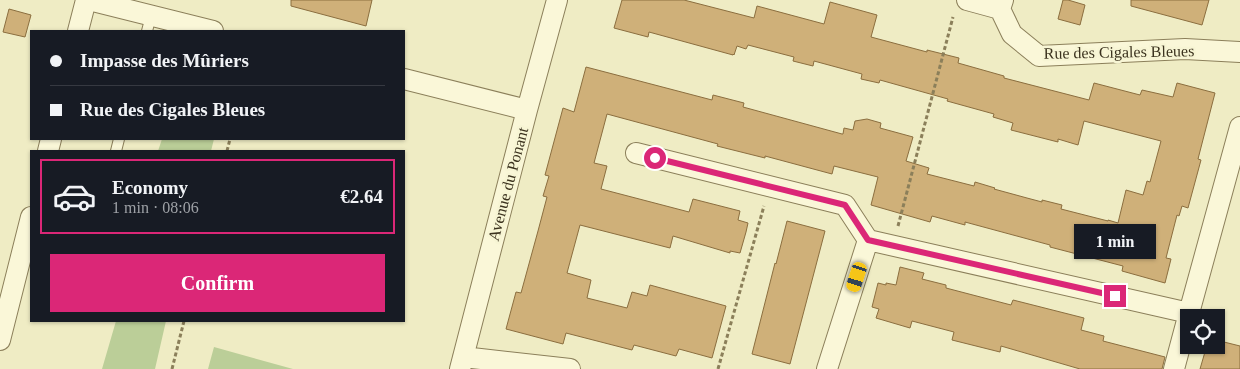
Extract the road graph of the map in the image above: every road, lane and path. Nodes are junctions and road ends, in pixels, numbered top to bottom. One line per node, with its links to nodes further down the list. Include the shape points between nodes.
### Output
1 (88, 0): 5 (street); 6 (street)
2 (557, 0): 10 (street, Avenue du Ponant)
3 (1001, 4): 4 (street); 8 (street, Rue des Cigales Bleues, via 1012,34 1039,56 1185,49)
4 (961, 5): 16 (path)
5 (149, 24): 7 (street)
6 (78, 30)
7 (204, 30)
8 (1240, 52)
9 (405, 79): 10 (street)
10 (527, 110): 22 (street, Avenue du Ponant)
11 (1240, 126): 17 (street)
12 (636, 153): 13 (street)
13 (769, 186): 15 (street, via 845,205); 25 (path)
14 (30, 221): 20 (street)
15 (868, 240): 16 (street); 26 (street)
16 (893, 246): 18 (street)
17 (1190, 309)
18 (1180, 311)
19 (184, 322): 23 (path)
20 (0, 340)
21 (1180, 347): 27 (street)
22 (461, 363): 24 (street)
23 (172, 369)
24 (570, 369)
25 (718, 369)
26 (827, 369)
27 (1174, 369)

